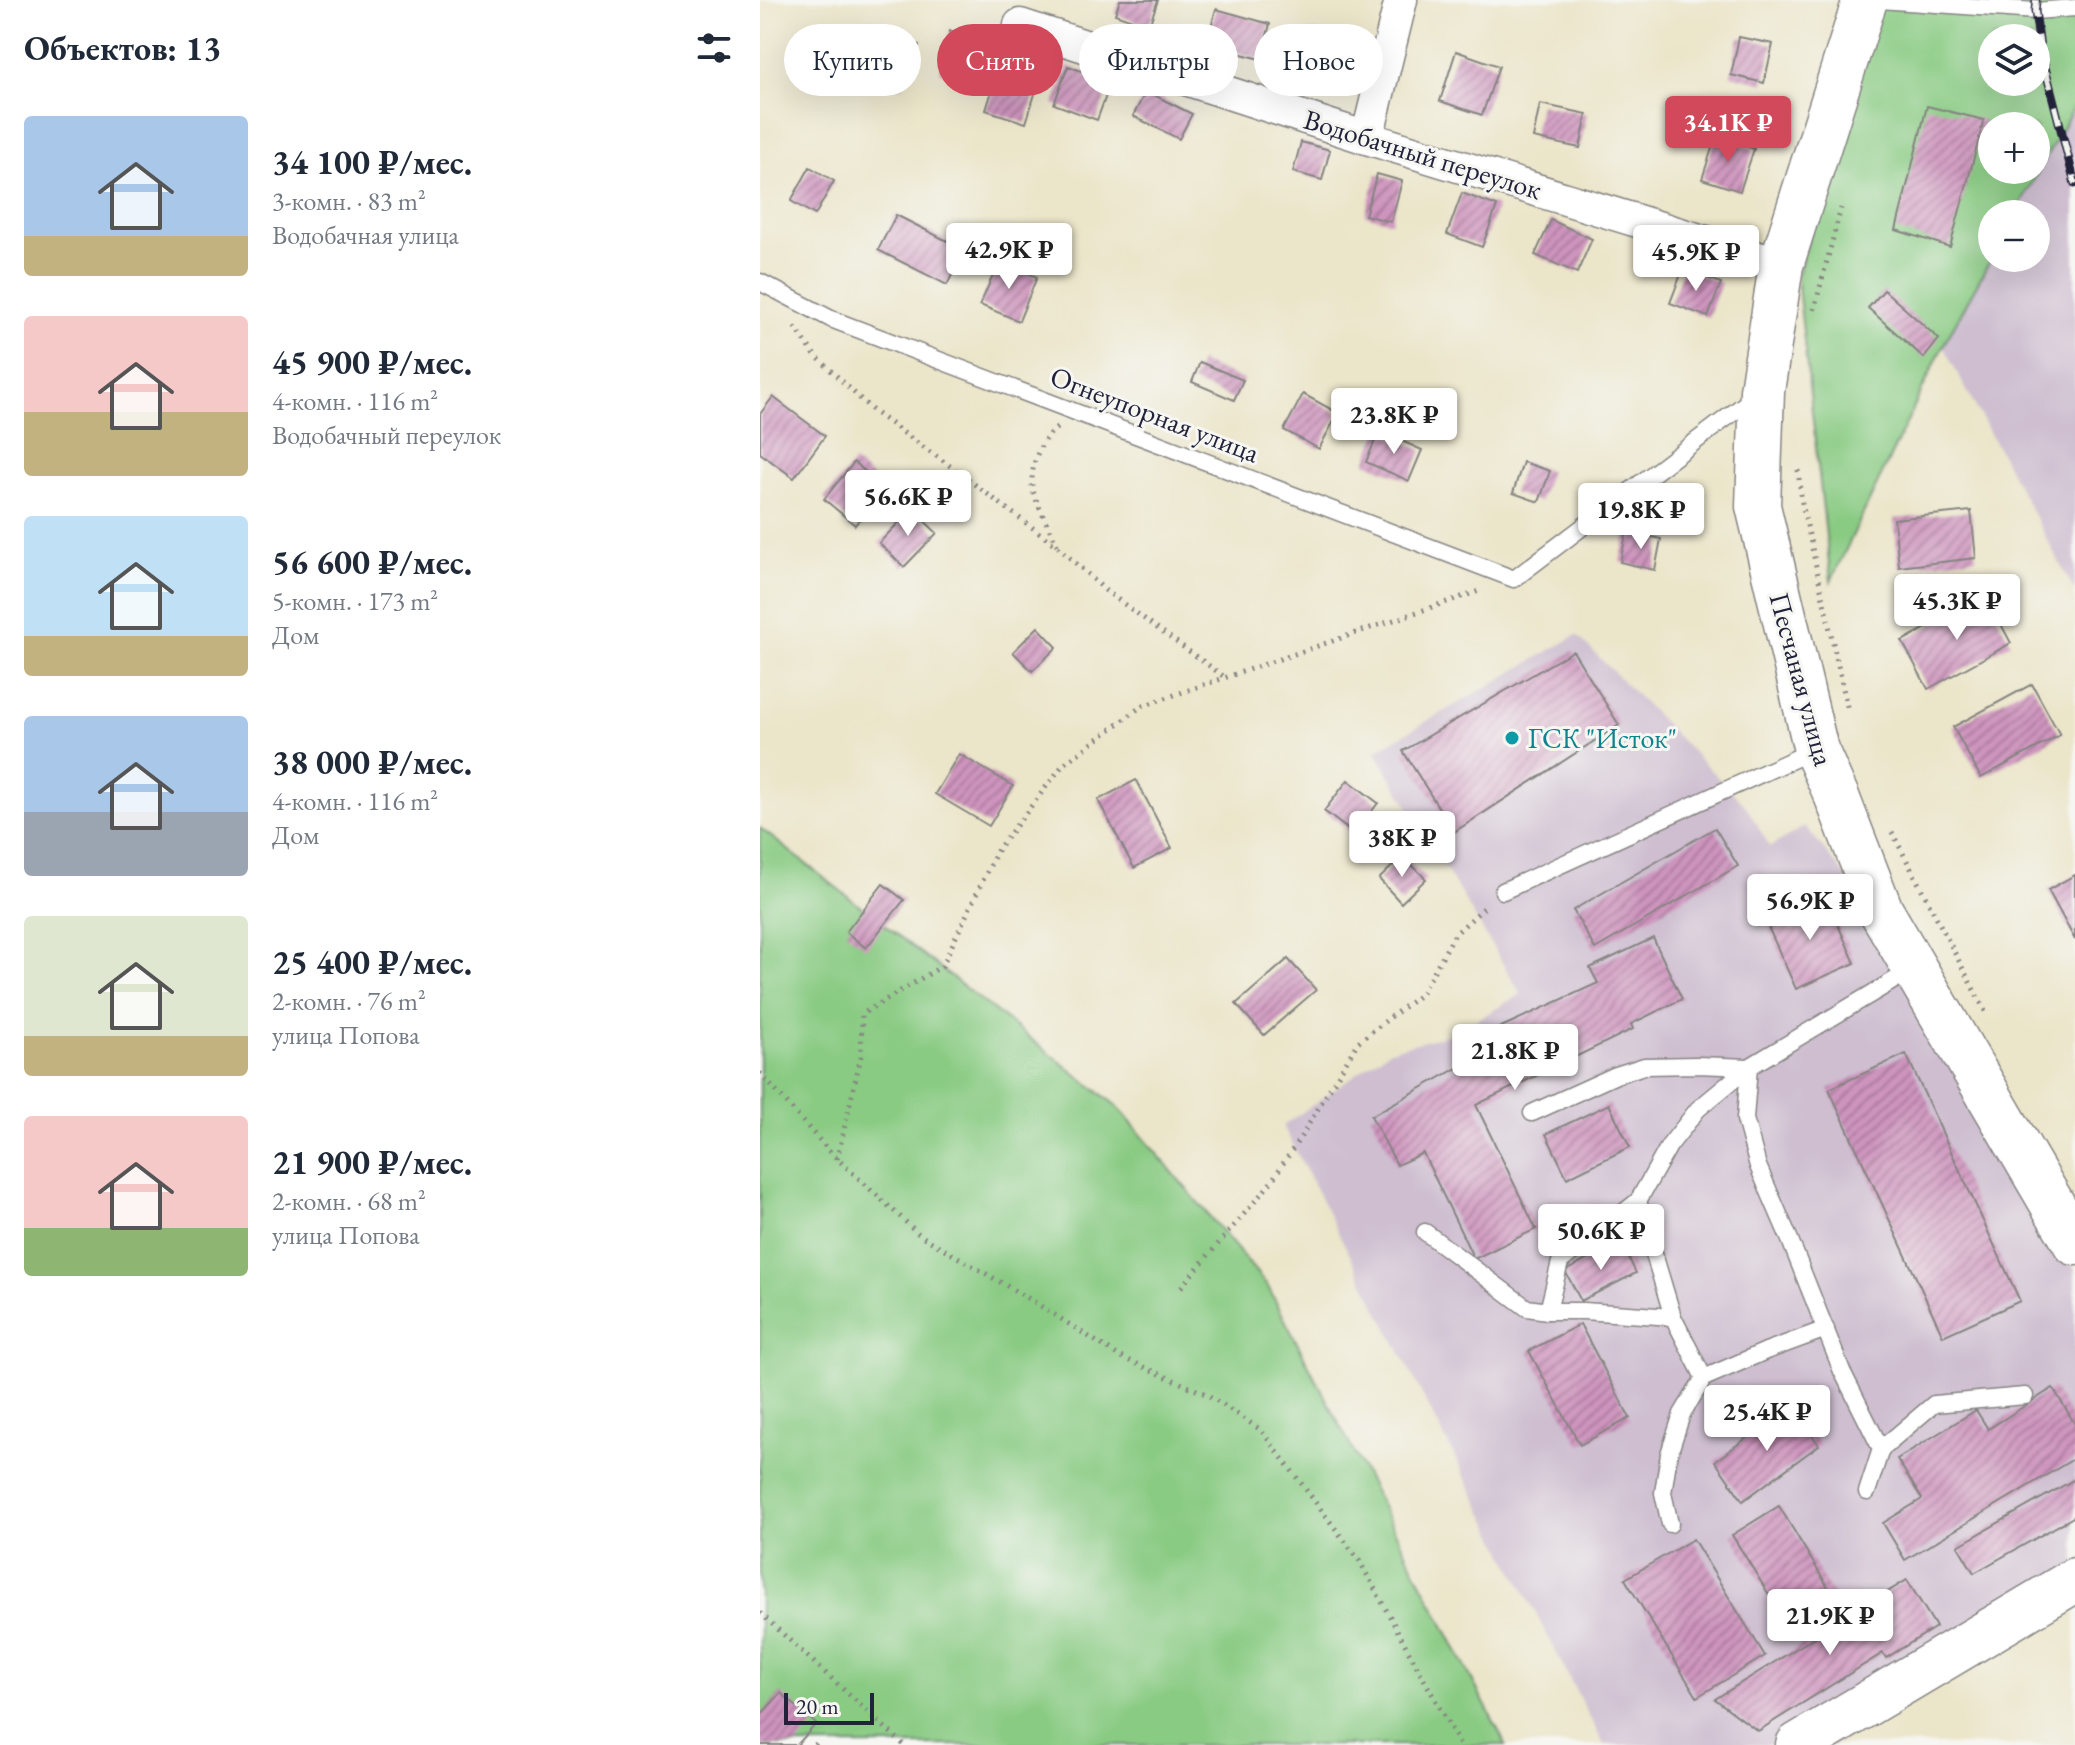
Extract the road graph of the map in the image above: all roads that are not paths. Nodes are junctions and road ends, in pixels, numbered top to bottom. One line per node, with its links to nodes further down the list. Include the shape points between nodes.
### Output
1 (1401, 0): 6 (street)
2 (1865, 0): 7 (street, Песчаная улица)
3 (1880, 0): 4 (lane, via 2035,11)
4 (2075, 8)
5 (1063, 39): 6 (street, Водобачный переулок)
6 (1367, 138): 7 (street, Водобачный переулок)
7 (1781, 265): 9 (street, Песчаная улица)
8 (762, 283): 9 (lane, Огнеупорная улица, via 831,319 1514,579)
9 (1762, 391): 10 (street, Песчаная улица, via 1758,506)
10 (1833, 738): 11 (lane); 12 (street, Песчаная улица, via 1837,797 1881,911)
11 (1503, 891)
12 (1915, 968): 13 (lane); 17 (street, Песчаная улица)
13 (1749, 1067): 14 (lane, via 1644,1066); 15 (lane, via 1698,1109 1669,1146); 20 (lane, via 1745,1119 1758,1166)
14 (1532, 1113)
15 (1638, 1201): 18 (lane, via 1560,1262); 19 (lane)
16 (1425, 1232): 18 (lane, via 1527,1308)
17 (2075, 1243)
18 (1548, 1311): 19 (lane)
19 (1673, 1317): 21 (lane)
20 (1826, 1329): 21 (lane); 23 (lane)
21 (1704, 1378): 25 (lane, via 1682,1414 1669,1454 1663,1493)
22 (2025, 1396): 23 (lane, via 1934,1404)
23 (1881, 1449): 24 (lane)
24 (1867, 1492)
25 (1670, 1524)
26 (2075, 1580): 27 (street)
27 (1798, 1745)

